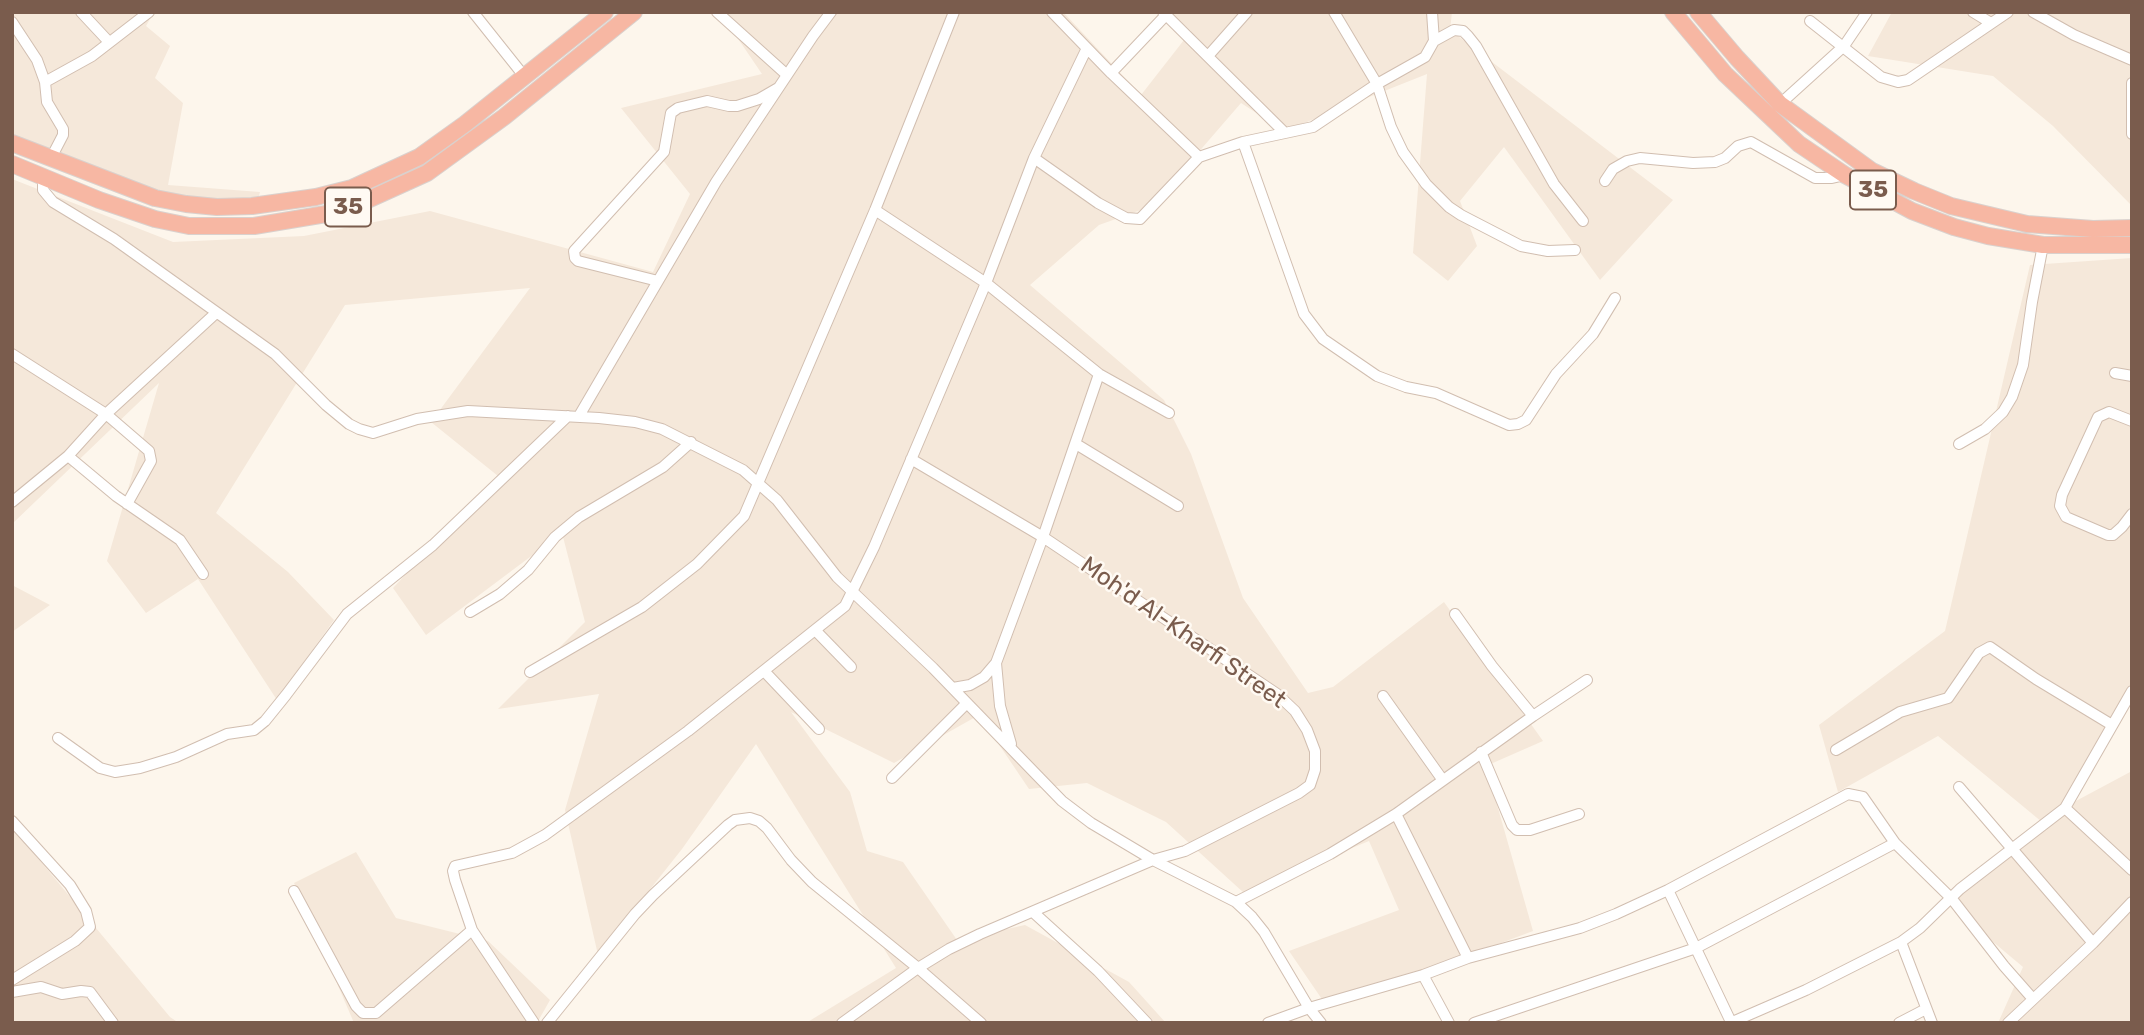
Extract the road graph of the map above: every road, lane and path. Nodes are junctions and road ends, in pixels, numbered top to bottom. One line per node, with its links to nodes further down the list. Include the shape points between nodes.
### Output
1 (81, 12): 24 (street)
2 (149, 12): 24 (street)
3 (473, 12): 31 (street)
4 (605, 12): 31 (highway, 35)
5 (634, 12): 46 (highway, 35, via 427,173 326,214 254,226 189,226 155,219)
6 (718, 12): 30 (street)
7 (831, 12): 30 (street)
8 (954, 12): 48 (street)
9 (1052, 12): 26 (street)
10 (1247, 12): 27 (street)
11 (1334, 12): 34 (street)
12 (1432, 12): 23 (street)
13 (1673, 12): 45 (highway, 35, via 1764,112 1799,144)
14 (1698, 12): 36 (highway, 35)
15 (1867, 12): 25 (street)
16 (1973, 12): 22 (street)
17 (2008, 12): 22 (street)
18 (2033, 12): 28 (street)
19 (1164, 14): 27 (street); 29 (street)
20 (1810, 21): 25 (street)
21 (12, 22): 32 (street, via 37,60)
22 (1991, 23): 25 (street, via 1908,80 1898,82 1881,77)
23 (1434, 41): 34 (street, via 1425,57); 49 (street, via 1458,29 1468,36 1554,184)
24 (110, 42): 32 (street)
25 (1844, 46): 36 (street)
26 (1087, 48): 29 (street); 42 (street)
27 (1208, 56): 37 (street)
28 (2132, 60)
29 (1111, 73): 41 (street)
30 (787, 75): 35 (street)
31 (524, 76): 43 (highway, 35, via 419,157 352,188 316,197 252,206 186,204 155,198)
32 (44, 82): 43 (street, via 47,102 63,130)
33 (2132, 83): 38 (street)
34 (1377, 84): 37 (street, via 1322,122); 53 (street, via 1403,152 1449,206 1521,246)
35 (780, 86): 54 (street); 54 (street, via 737,106 707,101 671,113 664,152 574,251 579,261)
36 (1780, 104): 50 (highway, 35, via 1872,171 1951,206 2027,224)
37 (1285, 133): 39 (street)
38 (2132, 134)
39 (1244, 142): 41 (street); 56 (street, via 1304,314 1323,339 1377,376 1436,393 1509,425 1518,424 1526,421 1556,374 1593,334)
40 (12, 143): 43 (highway, 35)
41 (1199, 157): 42 (street, via 1145,216 1133,220 1086,196)
42 (1034, 158): 55 (street)
43 (50, 160)
44 (12, 164): 46 (highway, 35)
45 (1845, 175): 47 (street, via 1815,178 1751,142 1715,162 1627,161); 51 (highway, 35, via 1912,211 1954,227)
46 (43, 177): 57 (street, via 43,190 52,202)
47 (1605, 181)
48 (875, 210): 55 (street); 71 (street)
49 (1583, 221)
50 (2132, 228)
51 (2043, 245): 52 (highway, 35); 68 (street, via 2023,365 2012,397 1985,429)
52 (2132, 245)
53 (1575, 250)
54 (658, 281): 64 (street)
55 (986, 283): 60 (street); 70 (street)
56 (1615, 298)
57 (216, 313): 62 (street); 64 (street, via 275,354 326,405 359,429 373,433 417,419 468,411)
58 (12, 354): 62 (street)
59 (2115, 373): 61 (street)
60 (1099, 374): 63 (street); 67 (street)
61 (2132, 376)
62 (106, 414): 69 (street); 73 (street, via 151,457)
63 (1169, 414)
64 (574, 416): 66 (street, via 650,426); 94 (street, via 433,545 347,614 254,730 212,740 164,761 115,772 100,768)
65 (2132, 421): 75 (street, via 2109,412 2098,417 2060,506 2066,517 2108,535 2118,531)
66 (691, 442): 71 (street); 79 (street, via 663,467 579,517 528,570)
67 (1076, 444): 74 (street); 76 (street)
68 (1959, 444)
69 (68, 456): 72 (street); 73 (street)
70 (911, 459): 76 (street, Moh'd Al-Kharfi Street); 78 (street)
71 (760, 483): 78 (street); 85 (street, via 744,516 697,564 622,620)
72 (13, 501)
73 (127, 504): 77 (street, via 180,540)
74 (1178, 506)
75 (2132, 514)
76 (1043, 537): 82 (street); 109 (street, Moh'd Al-Kharfi Street, via 1277,694 1295,711 1315,751 1310,785 1299,793 1185,851)
77 (203, 574)
78 (853, 593): 81 (street); 87 (street)
79 (470, 612)
80 (1455, 614): 91 (street)
81 (817, 631): 83 (street); 84 (street)
82 (996, 663): 87 (street, via 984,677); 95 (street, via 1000,706)
83 (851, 667)
84 (764, 671): 93 (street); 117 (street, via 537,840 512,853 455,866 455,880)
85 (530, 672)
86 (1587, 680): 91 (street)
87 (953, 688): 90 (street)
88 (2132, 691): 92 (street)
89 (1383, 696): 99 (street)
90 (967, 703): 95 (street); 98 (street)
91 (1533, 716): 97 (street)
92 (2112, 725): 96 (street, via 1990,647 1979,653 1948,698 1900,712); 101 (street)
93 (818, 729)
94 (58, 738)
95 (1013, 749): 109 (street, via 1062,801)
96 (1836, 750)
97 (1481, 752): 99 (street); 103 (street, via 1517,830)
98 (892, 778)
99 (1442, 779): 102 (street)
100 (1959, 786): 108 (street)
101 (2065, 808): 108 (street); 110 (street)
102 (1396, 814): 114 (street); 121 (street)
103 (1579, 814)
104 (12, 821): 105 (street)
105 (23, 834): 106 (street); 124 (street, via 70,885 90,927)
106 (12, 842)
107 (1895, 843): 111 (street, via 1863,797 1848,794); 113 (street); 120 (street)
108 (2014, 849): 113 (street); 119 (street)
109 (1153, 860): 114 (street); 116 (street, Moh'd Al-Kharfi Street)
110 (2132, 870)
111 (1668, 890): 120 (street); 121 (street, via 1580,928)
112 (294, 891): 117 (street, via 356,1006 367,1015 376,1013)
113 (1952, 899): 118 (street); 126 (street)
114 (1236, 902): 127 (street, via 1264,932)
115 (2132, 902): 119 (street)
116 (1033, 912): 122 (street, Moh'd Al-Kharfi Street); 135 (street)
117 (472, 930): 131 (street)
118 (1901, 943): 128 (street); 129 (street)
119 (2093, 943): 126 (street)
120 (1696, 947): 129 (street); 139 (street)
121 (1468, 958): 123 (street)
122 (918, 968): 132 (street, via 812,882 760,821 742,818 728,825 653,895); 133 (street, Moh'd Al-Kharfi Street); 134 (street)
123 (1423, 975): 127 (street); 138 (street)
124 (12, 980)
125 (12, 992): 130 (street, via 46,987 62,994 90,992)
126 (2033, 999): 142 (street)
127 (1309, 1008): 136 (street); 137 (street)
128 (1926, 1009): 140 (street); 141 (street)
129 (1731, 1022)
130 (113, 1023)
131 (534, 1023)
132 (547, 1023)
133 (842, 1023)
134 (981, 1023)
135 (1147, 1023)
136 (1268, 1023)
137 (1321, 1023)
138 (1449, 1023)
139 (1474, 1023)
140 (1899, 1023)
141 (1932, 1023)
142 (2008, 1023)

